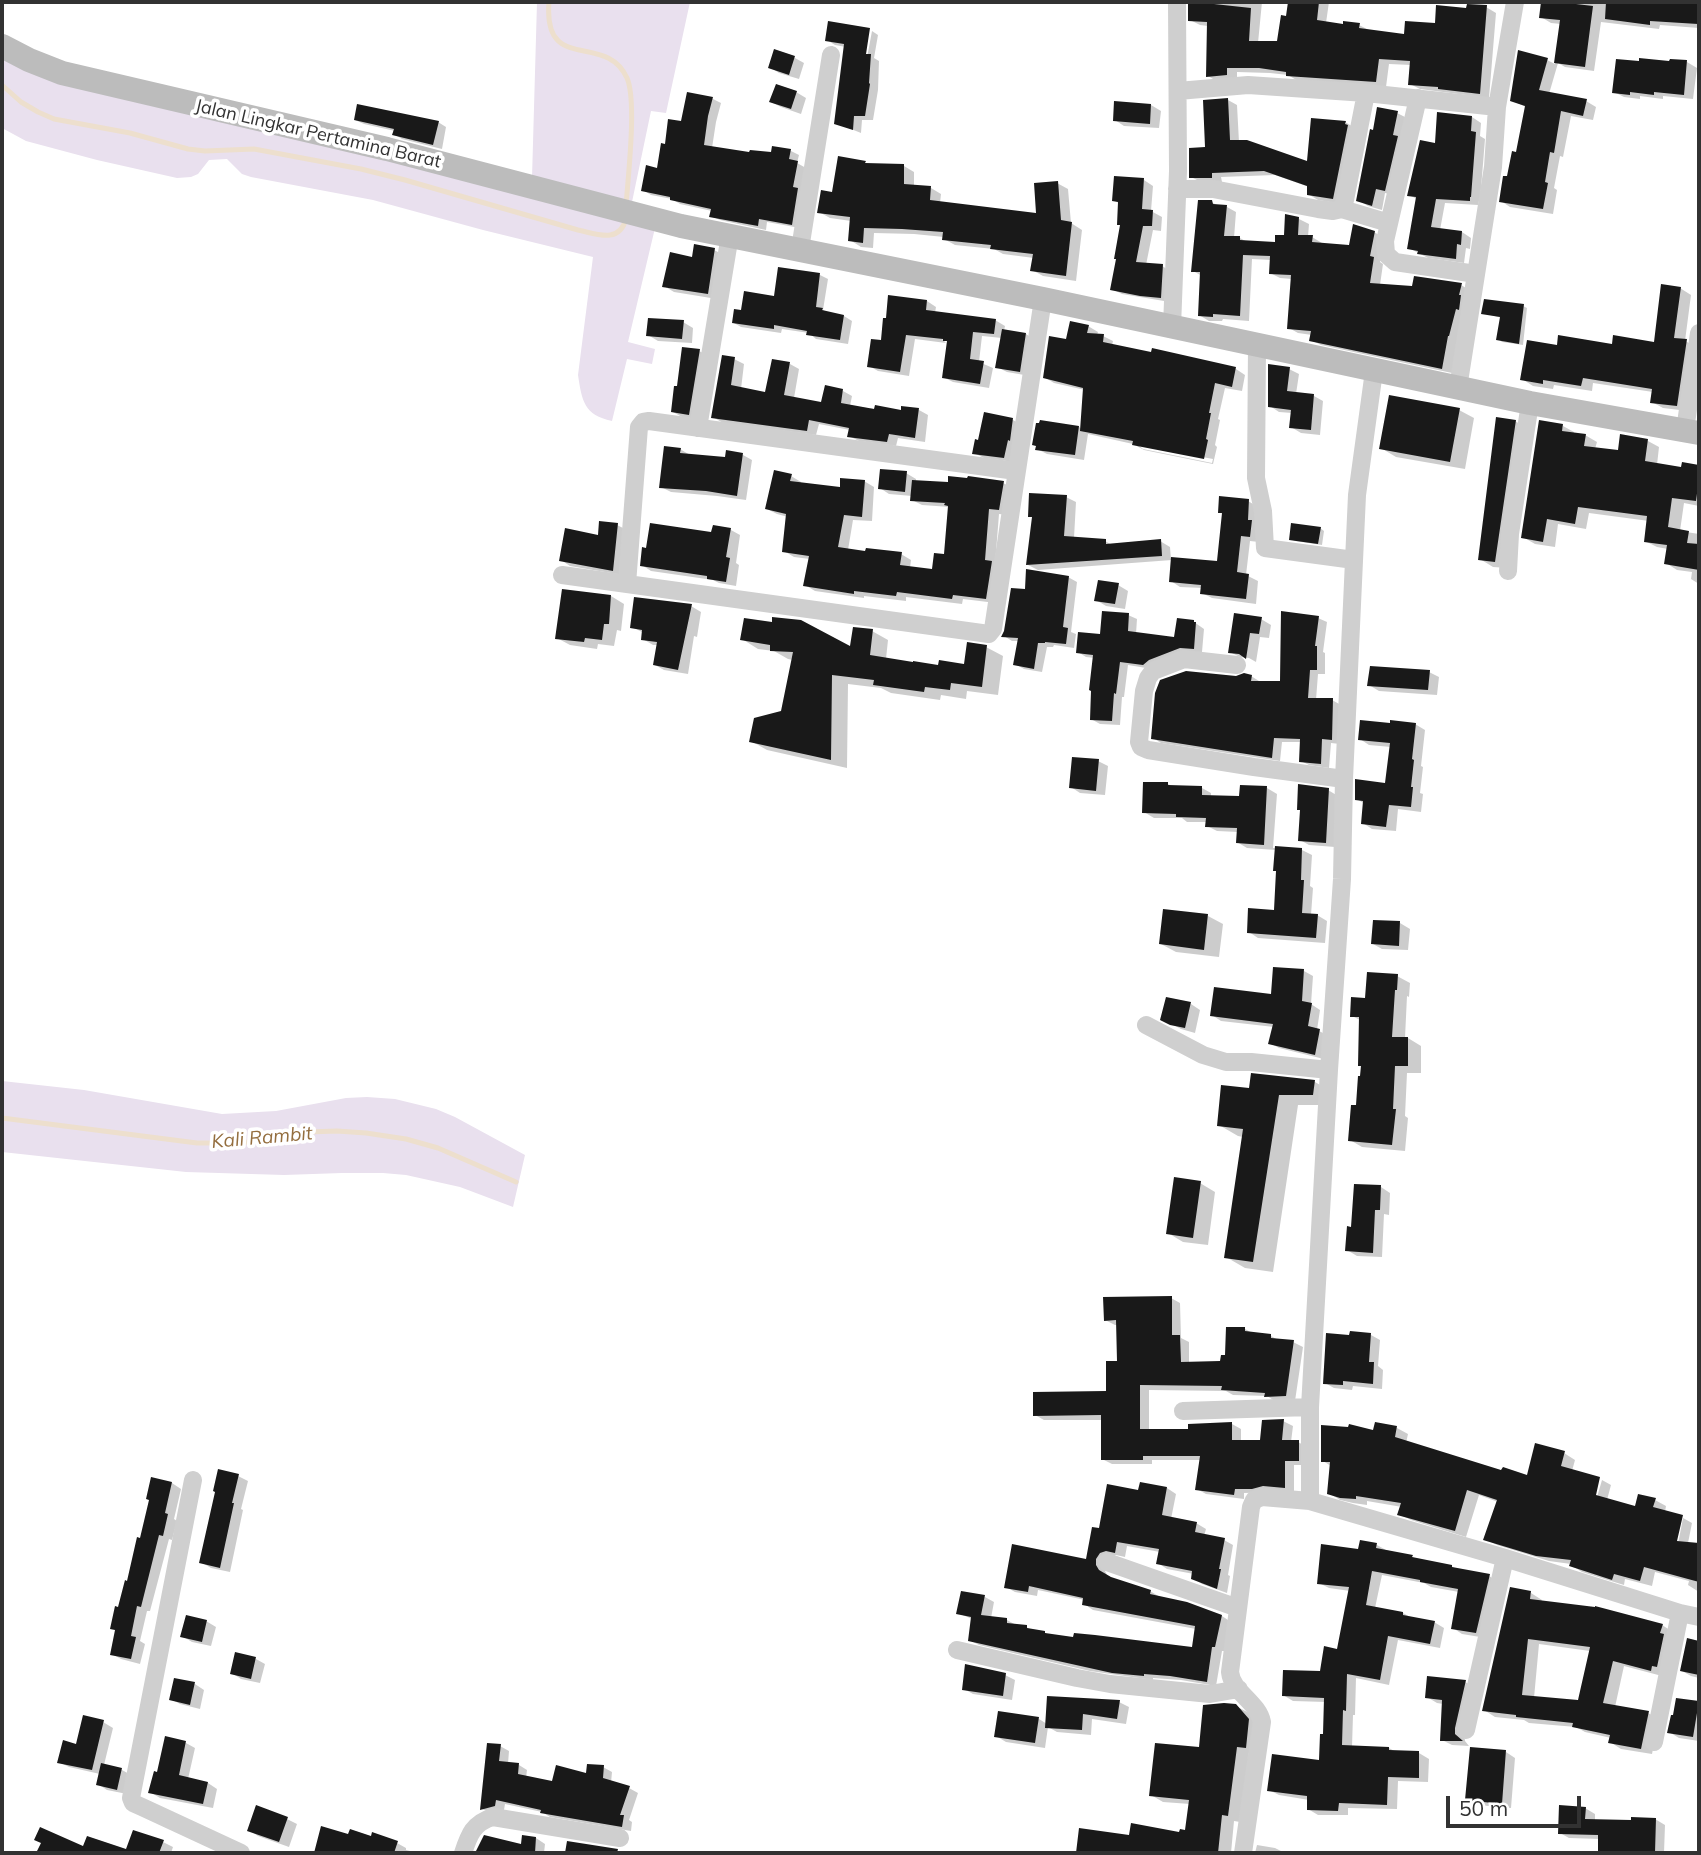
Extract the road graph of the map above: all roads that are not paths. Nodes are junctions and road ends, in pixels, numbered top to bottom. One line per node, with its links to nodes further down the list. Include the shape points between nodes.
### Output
1 (1178, 2): 5 (street)
2 (1515, 2): 8 (street)
3 (2, 46): 12 (street, Jalan Lingkar Pertamina Barat, via 62,73)
4 (831, 55): 13 (street)
5 (1178, 91): 6 (street, via 1248,85); 9 (street)
6 (1366, 93): 7 (street); 10 (street)
7 (1418, 98): 8 (street); 11 (street)
8 (1497, 107): 14 (street, via 1493,167)
9 (1178, 189): 10 (street, via 1213,189 1318,209); 16 (street)
10 (1342, 209): 11 (street)
11 (1389, 223): 14 (street, via 1385,242 1387,254 1395,262)
12 (730, 236): 13 (street, Jalan Lingkar Pertamina Barat); 22 (street)
13 (800, 249): 15 (street, Jalan Lingkar Pertamina Barat)
14 (1476, 274): 20 (street)
15 (1043, 299): 16 (street, Jalan Lingkar Pertamina Barat); 24 (street)
16 (1172, 327): 18 (street, Jalan Lingkar Pertamina Barat)
17 (1699, 333): 23 (street)
18 (1257, 345): 19 (street, Jalan Lingkar Pertamina Barat); 25 (street, via 1256,478 1265,548)
19 (1374, 371): 20 (street, Jalan Lingkar Pertamina Barat); 25 (street, via 1357,495)
20 (1458, 388): 21 (street, Jalan Lingkar Pertamina Barat)
21 (1530, 403): 23 (street, Jalan Lingkar Pertamina Barat); 26 (street)
22 (698, 428): 24 (street); 28 (street, via 649,421 639,428)
23 (1692, 432)
24 (1016, 471): 28 (street, via 989,634)
25 (1354, 560): 30 (street)
26 (1508, 571)
27 (562, 575): 28 (street)
28 (626, 584)
29 (1237, 665): 30 (street, via 1184,659 1153,671 1144,691 1141,747)
30 (1344, 779): 32 (street)
31 (1146, 1025): 32 (street, via 1226,1062)
32 (1329, 1070): 33 (street)
33 (1310, 1407): 34 (street); 36 (street)
34 (1183, 1411)
35 (193, 1480): 47 (street, via 131,1798 133,1803)
36 (1310, 1501): 37 (street); 39 (street, via 1254,1500)
37 (1506, 1558): 40 (street); 44 (street)
38 (1107, 1562): 39 (street)
39 (1238, 1608): 43 (street, via 1230,1672)
40 (1680, 1613): 41 (street); 45 (street)
41 (1699, 1617)
42 (957, 1650): 43 (street, via 1110,1684 1210,1694)
43 (1239, 1689): 49 (street, via 1260,1713 1262,1722)
44 (1466, 1730)
45 (1654, 1742)
46 (620, 1838): 48 (street, via 493,1817 470,1832)
47 (242, 1853)
48 (463, 1853)
49 (1243, 1853)

